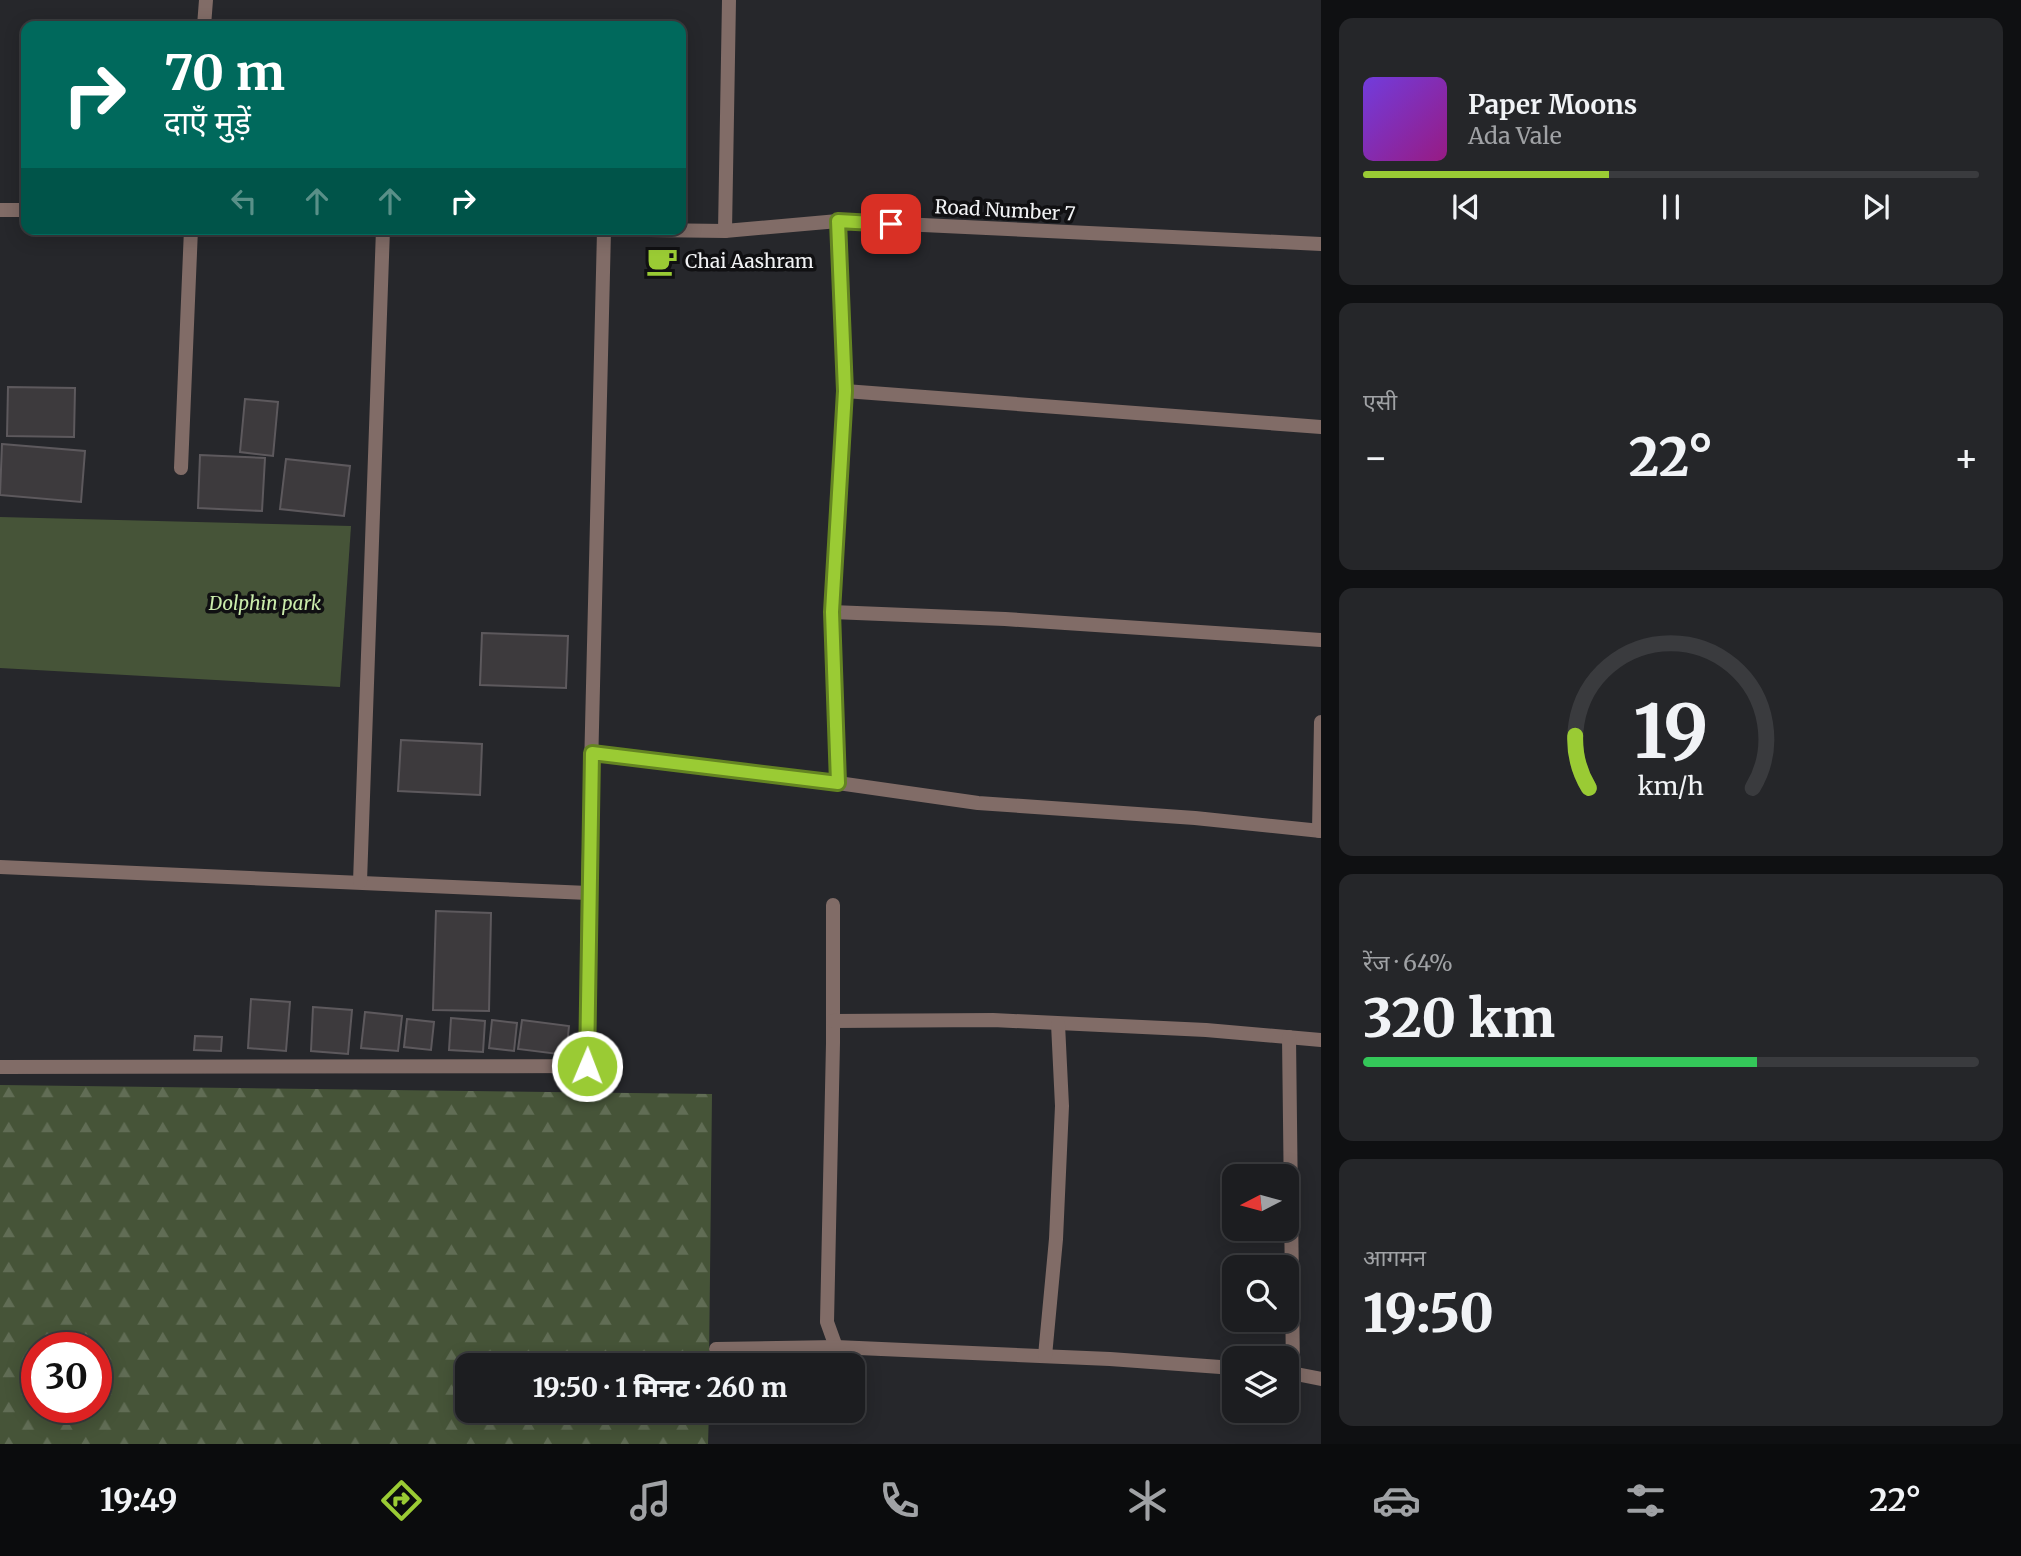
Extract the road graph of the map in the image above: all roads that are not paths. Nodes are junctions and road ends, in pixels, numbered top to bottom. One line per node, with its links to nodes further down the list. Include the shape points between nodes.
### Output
1 (206, 0): 3 (street)
2 (729, 0): 8 (street)
3 (204, 21)
4 (0, 210): 5 (street)
5 (21, 210)
6 (838, 221): 8 (street, Road Number 7); 12 (street, Road Number 7); 13 (street)
7 (686, 231): 8 (street, Road Number 7)
8 (725, 231)
9 (191, 235): 15 (street)
10 (383, 235): 23 (street)
11 (604, 235): 19 (street)
12 (1321, 244)
13 (845, 391): 14 (street); 16 (street)
14 (1321, 427)
15 (181, 468)
16 (832, 612): 17 (street); 20 (street)
17 (1321, 640)
18 (1321, 722): 21 (street)
19 (592, 753): 20 (street); 24 (street)
20 (838, 783): 21 (street, via 978,803)
21 (1320, 831)
22 (0, 867): 23 (street)
23 (360, 882): 24 (street)
24 (588, 893): 30 (street, via 587,1066)
25 (833, 905): 26 (street)
26 (833, 1021): 27 (street); 32 (street, via 827,1322)
27 (1058, 1024): 28 (street); 34 (street, via 1062,1106)
28 (1289, 1037): 29 (street); 31 (street)
29 (1321, 1040)
30 (0, 1067)
31 (1290, 1346)
32 (836, 1347): 33 (street); 34 (street)
33 (716, 1349)
34 (1045, 1356): 35 (street)
35 (1222, 1367)
36 (1299, 1374): 37 (street)
37 (1321, 1379)

